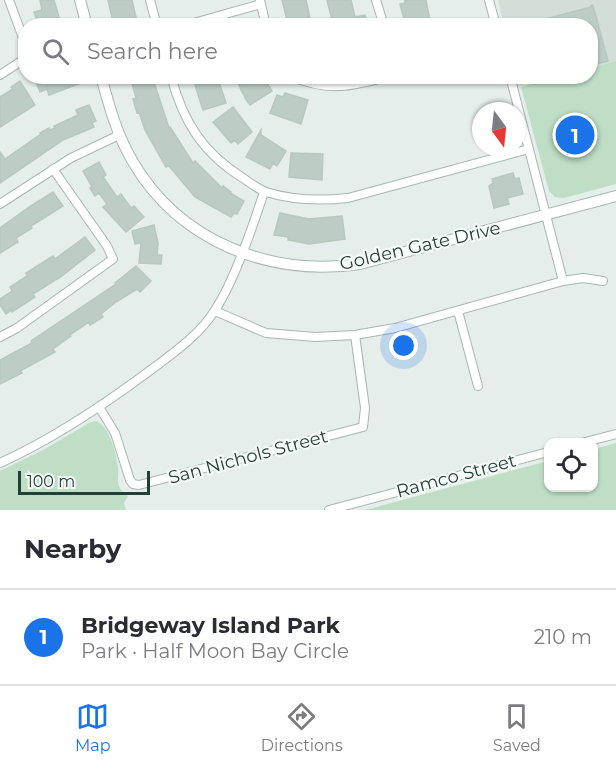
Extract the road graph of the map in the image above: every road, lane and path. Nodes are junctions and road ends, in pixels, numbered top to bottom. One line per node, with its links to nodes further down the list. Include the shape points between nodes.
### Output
1 (9, 0): 13 (street)
2 (80, 0): 7 (street)
3 (150, 0): 8 (street)
4 (376, 0): 11 (street)
5 (489, 0): 12 (street)
6 (260, 2): 9 (street); 10 (street)
7 (85, 18)
8 (155, 18)
9 (209, 18)
10 (264, 18)
11 (382, 18)
12 (494, 18)
13 (18, 24)
14 (18, 63): 15 (street)
15 (0, 75)
16 (103, 84): 21 (street, Golden Gate Drive)
17 (173, 84): 24 (street, via 181,110 198,140 225,167)
18 (320, 84): 19 (street, via 335,88)
19 (362, 84)
20 (512, 84): 22 (street)
21 (119, 135): 23 (street); 28 (street, Golden Gate Drive, via 144,178 169,207 207,236)
22 (529, 149): 24 (street, via 348,198 306,199); 27 (street)
23 (52, 169): 26 (street); 34 (street, via 113,259)
24 (264, 192): 28 (street)
25 (616, 196): 27 (street, Golden Gate Drive)
26 (0, 204)
27 (547, 215): 28 (street, Golden Gate Drive, via 342,267 292,266); 29 (street)
28 (241, 253): 32 (street)
29 (563, 281): 30 (street); 31 (street)
30 (603, 281)
31 (458, 310): 33 (street); 35 (street)
32 (215, 311): 33 (street, via 266,333); 36 (street, via 183,345)
33 (355, 335): 36 (street, San Nichols Street, via 363,427 139,485 128,476 115,433)
34 (0, 338)
35 (478, 386)
36 (99, 407): 40 (street, via 62,432)
37 (616, 434): 38 (street)
38 (598, 439)
39 (544, 453): 41 (street, Ramco Street)
40 (0, 463)
41 (329, 510)

